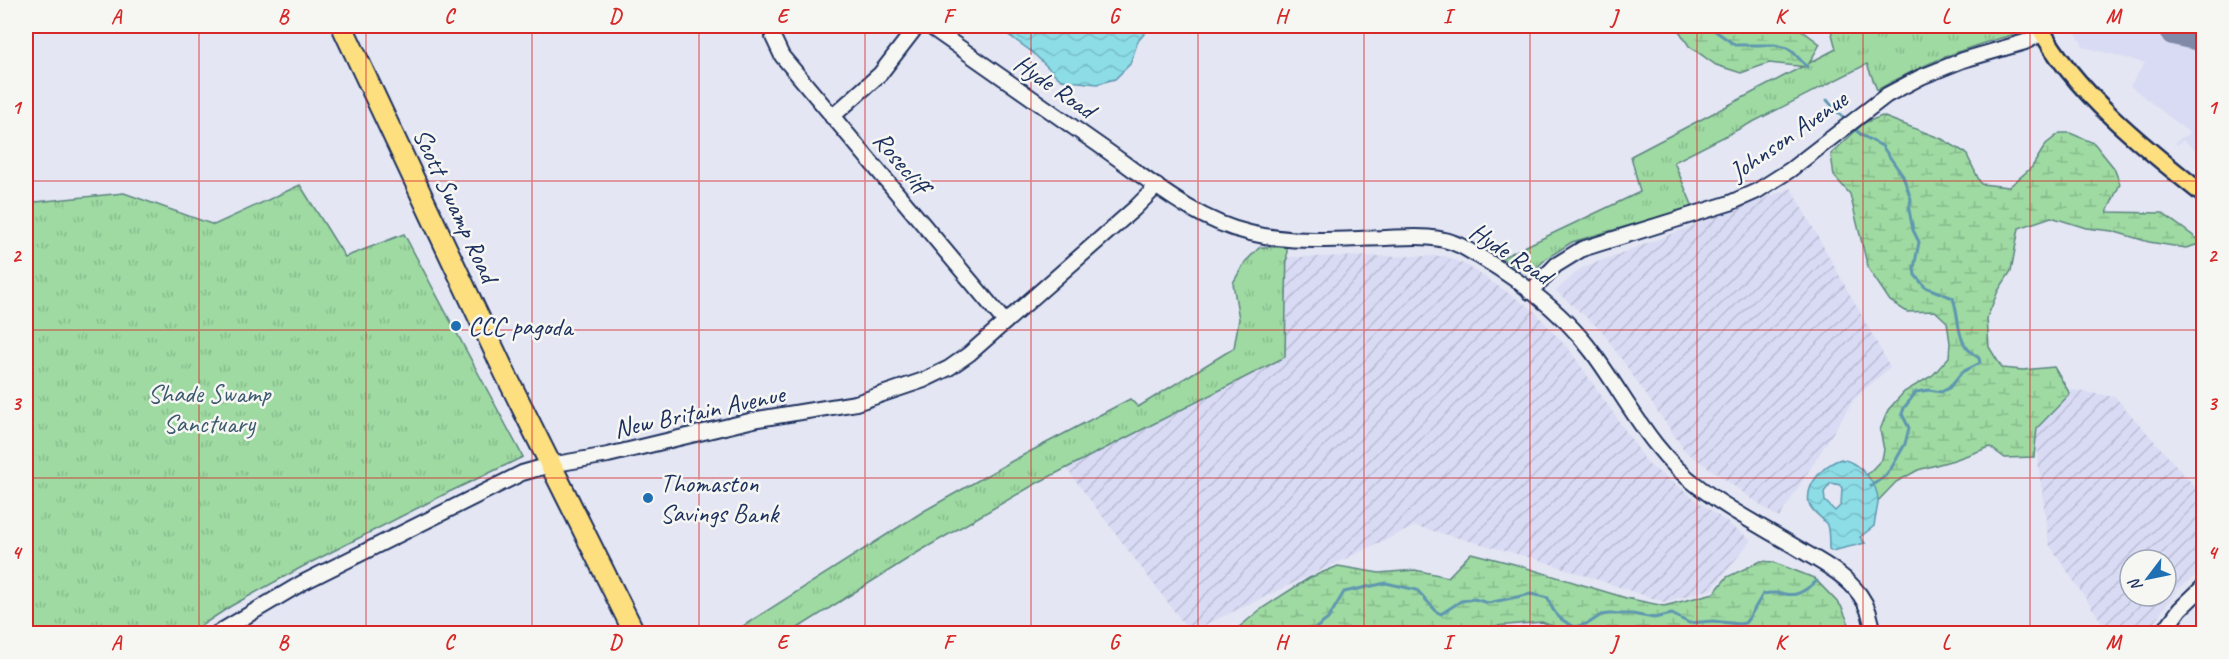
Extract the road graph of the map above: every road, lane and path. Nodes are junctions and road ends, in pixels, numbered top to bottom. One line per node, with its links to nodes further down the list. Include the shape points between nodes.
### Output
1 (342, 26): 11 (highway, Scott Swamp Road)
2 (917, 26): 6 (street, via 880,74)
3 (929, 26): 7 (street, Hyde Road)
4 (773, 27): 6 (street, Rosecliff, via 782,56)
5 (2041, 29): 8 (main road, via 2076,77 2122,126); 9 (street, Johnson Avenue, via 2025,42 1963,60 1887,96 1757,191 1582,249 1556,265)
6 (832, 117): 10 (street, Rosecliff)
7 (1157, 186): 9 (street, Hyde Road, via 1203,216 1253,234 1299,239 1417,237 1448,241); 10 (street, New Britain Avenue)
8 (2204, 195)
9 (1530, 292): 15 (street, Hyde Road, via 1583,340 1642,428 1672,464 1713,497 1841,575 1865,603)
10 (1005, 322): 11 (street, New Britain Avenue, via 943,371 865,400 758,419)
11 (550, 465): 13 (street, New Britain Avenue, via 522,473 302,583); 14 (highway, Scott Swamp Road)
12 (2204, 586): 16 (street)
13 (216, 633)
14 (635, 633)
15 (1873, 633)
16 (2162, 633)

